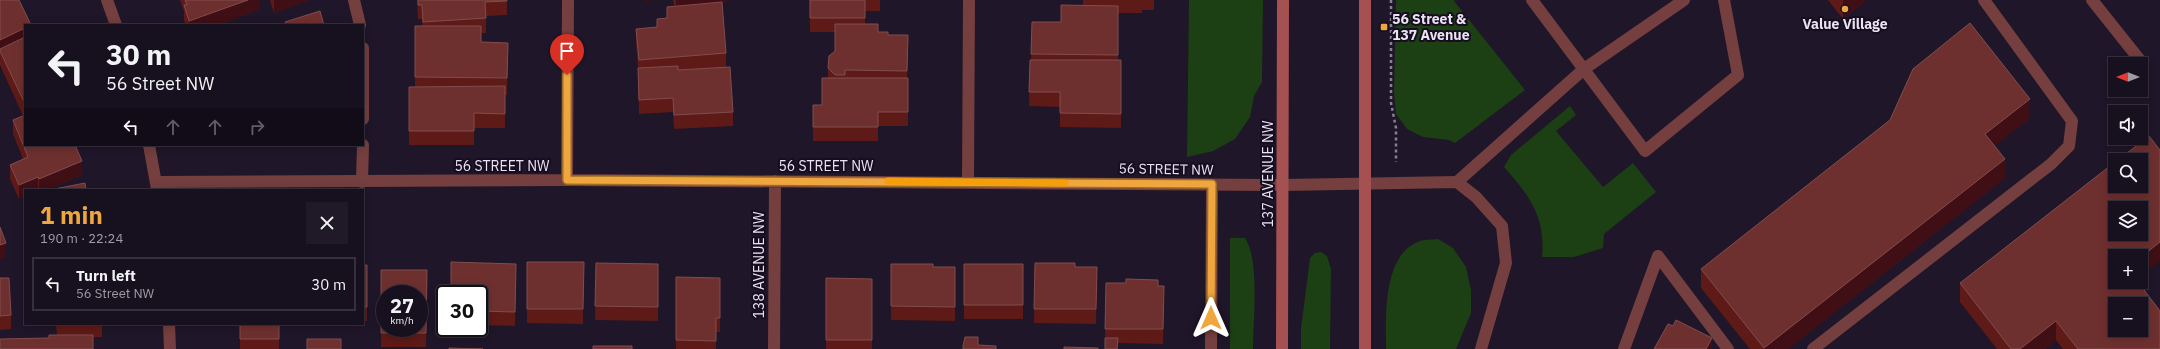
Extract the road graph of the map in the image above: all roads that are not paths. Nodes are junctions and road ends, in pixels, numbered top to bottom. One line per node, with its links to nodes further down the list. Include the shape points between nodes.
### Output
1 (107, 0): 12 (street)
2 (354, 0): 13 (street)
3 (568, 0): 18 (street)
4 (969, 0): 21 (street)
5 (1283, 0): 25 (main road, 137 AVENUE NW)
6 (1365, 0): 24 (main road)
7 (1532, 0): 15 (street)
8 (1684, 0): 15 (street)
9 (1724, 0): 15 (street, via 1738,75 1645,151)
10 (1984, 0): 36 (street, via 2072,121 2069,146 2051,164)
11 (2092, 0): 14 (street)
12 (116, 24)
13 (360, 24)
14 (2137, 57)
15 (1584, 69): 22 (street)
16 (149, 146): 26 (street)
17 (363, 146): 20 (street)
18 (567, 180): 19 (street, 56 STREET NW); 20 (street, 56 STREET NW)
19 (774, 181): 21 (street, 56 STREET NW); 29 (street, 138 AVENUE NW)
20 (362, 182): 26 (street, 56 STREET NW)
21 (968, 182): 23 (street, 56 STREET NW)
22 (1457, 182): 24 (street); 33 (street, via 1476,197 1502,226 1506,262)
23 (1212, 184): 25 (street, 56 STREET NW); 30 (street)
24 (1365, 184): 25 (street, 56 STREET NW); 32 (main road)
25 (1283, 185): 31 (main road, 137 AVENUE NW)
26 (157, 186)
27 (169, 325): 28 (street)
28 (170, 349)
29 (774, 349)
30 (1211, 349)
31 (1282, 349)
32 (1365, 349)
33 (1481, 349)
34 (1624, 349): 35 (street, via 1658,256)
35 (1728, 349)
36 (1813, 349)

